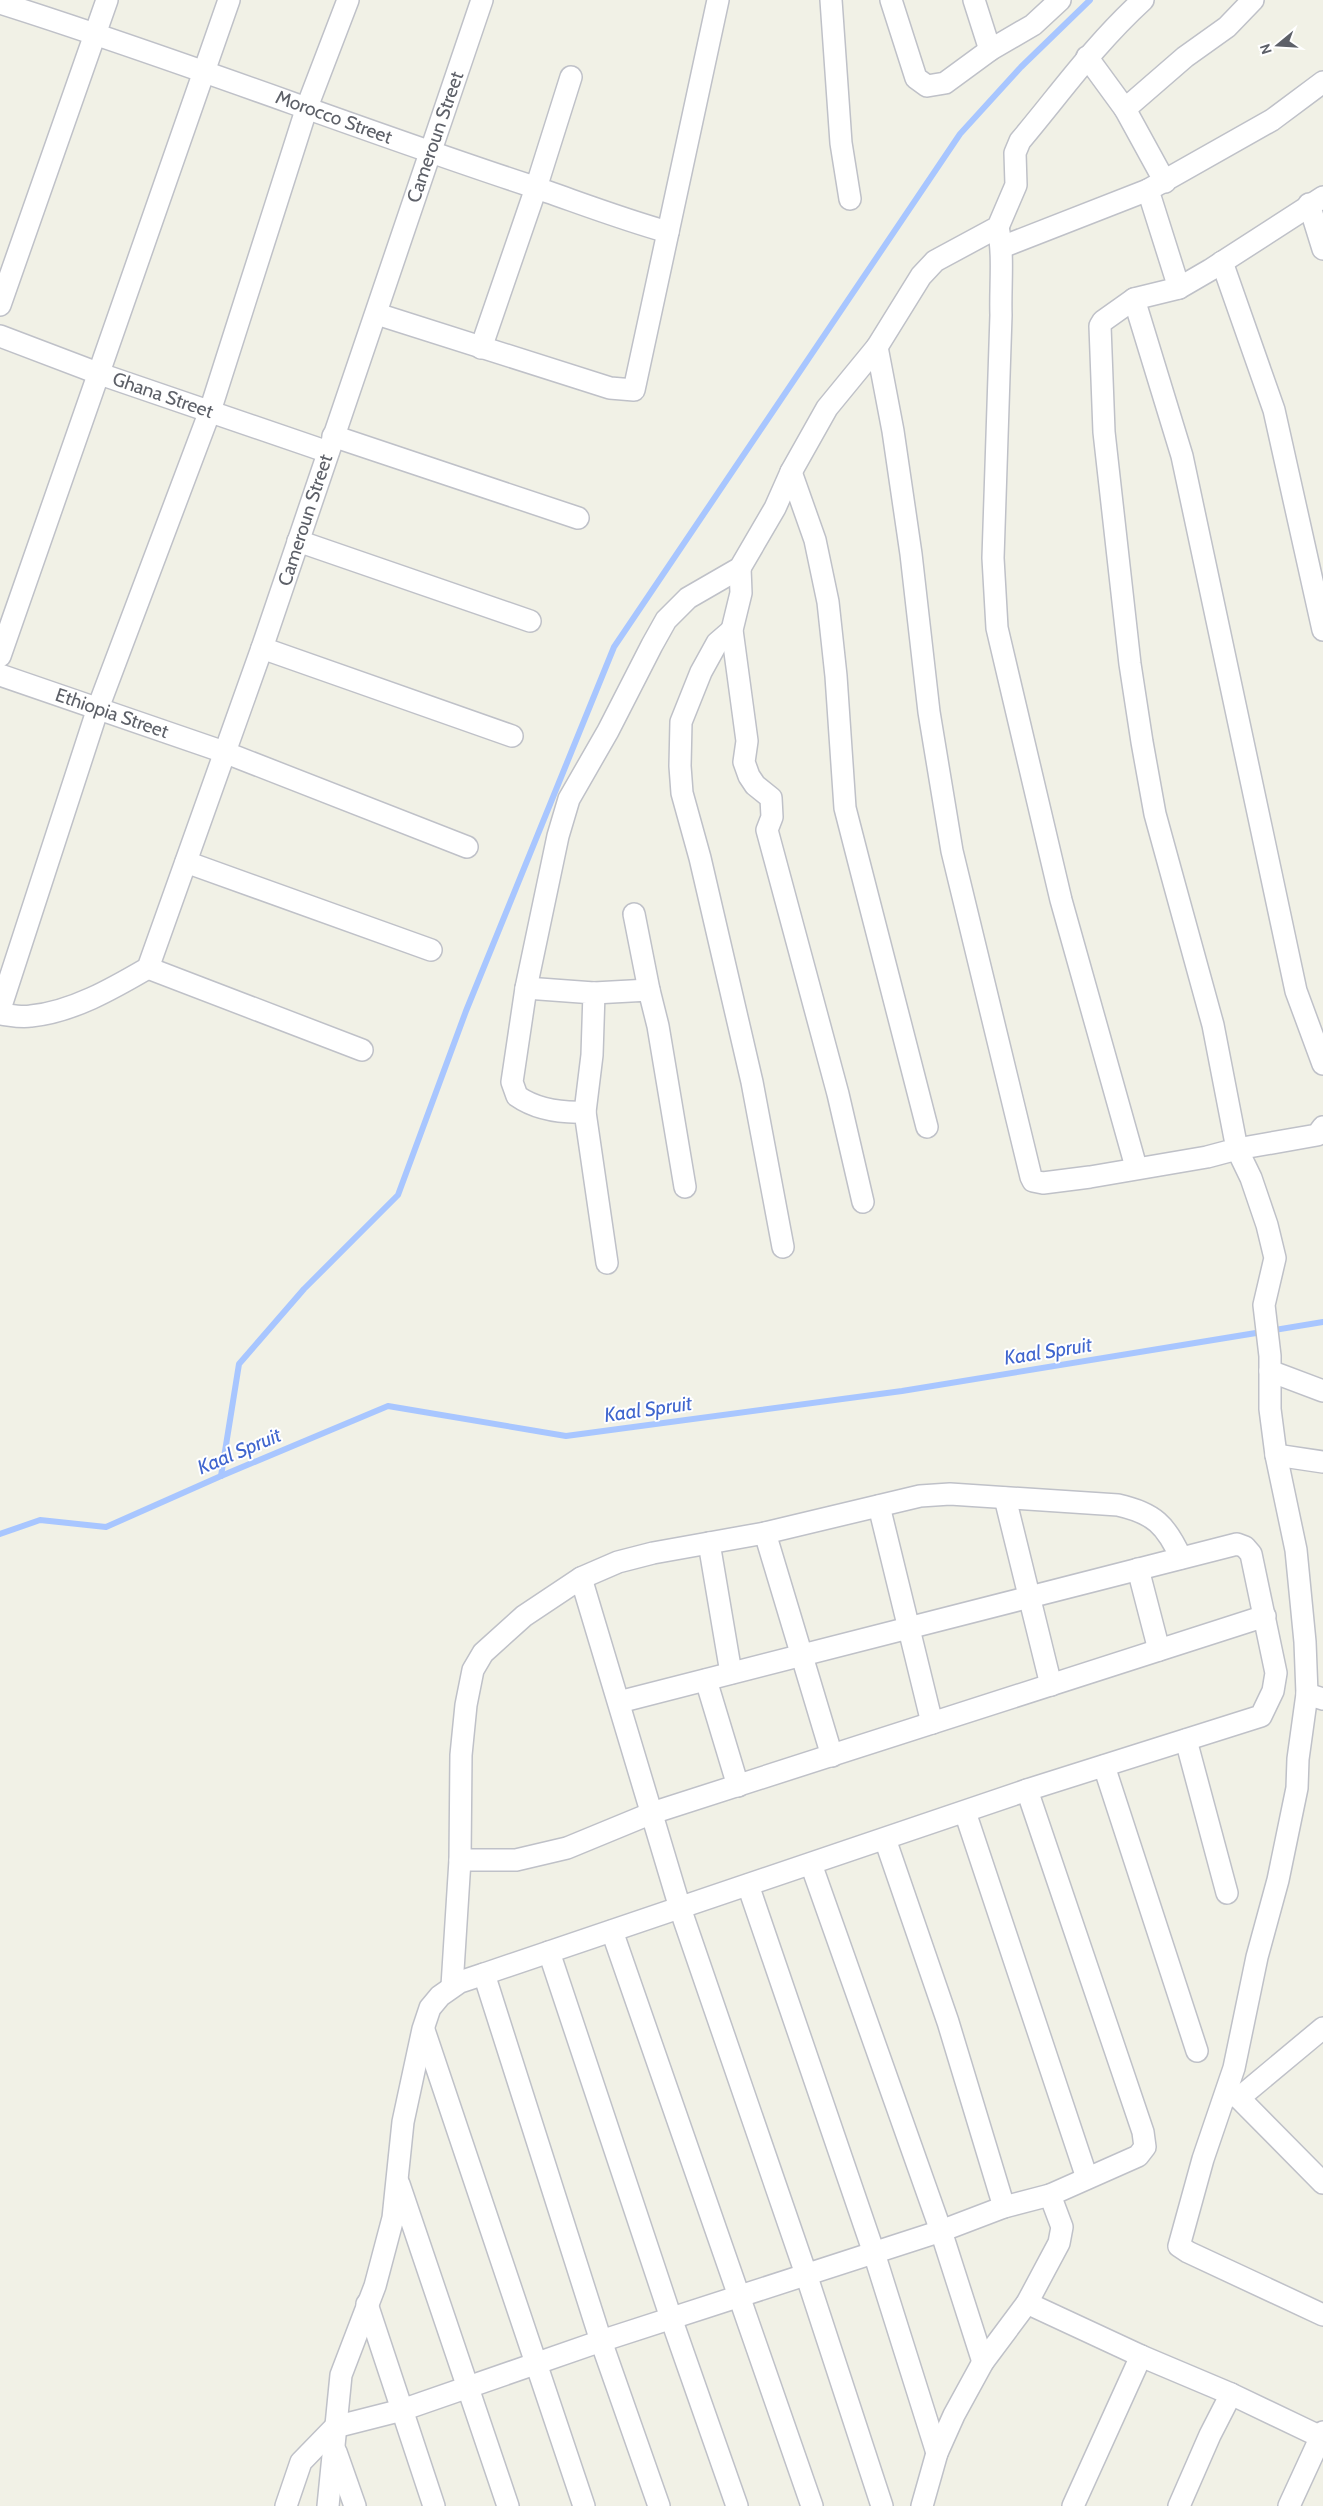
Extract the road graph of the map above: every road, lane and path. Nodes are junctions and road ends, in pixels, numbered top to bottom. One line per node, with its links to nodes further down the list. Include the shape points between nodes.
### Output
1 (107, 0): 13 (street)
2 (230, 0): 16 (street)
3 (348, 0): 19 (street)
4 (482, 0): 21 (street, Cameroun Street)
5 (718, 0): 26 (street)
6 (831, 0): 24 (street, via 841,143)
7 (890, 0): 14 (street, via 916,78 923,85 945,83)
8 (974, 0): 14 (street)
9 (1060, 0): 14 (street, via 1033,25)
10 (1144, 0): 15 (street)
11 (1253, 0): 20 (street, via 1227,27 1185,57)
12 (0, 2): 13 (street, Morocco Street)
13 (96, 33): 16 (street, Morocco Street); 32 (street)
14 (990, 50)
15 (1087, 57): 20 (street); 27 (street, via 1017,146 1016,185)
16 (204, 70): 19 (street, Morocco Street); 37 (street)
17 (571, 76): 23 (street)
18 (1323, 82): 22 (street, via 1272,120)
19 (308, 108): 21 (street, Morocco Street); 38 (street)
20 (1125, 109): 22 (street)
21 (429, 152): 23 (street, Morocco Street); 33 (street, Cameroun Street)
22 (1157, 186): 27 (street); 30 (street)
23 (536, 188): 26 (street, Morocco Street); 36 (street)
24 (850, 199)
25 (1316, 201): 28 (street); 29 (street)
26 (668, 232): 36 (street, via 634,390 610,388)
27 (1000, 237): 35 (street, via 935,261 921,276); 69 (street, via 1001,315 993,558 997,628 1061,900)
28 (1323, 249)
29 (1222, 262): 30 (street); 46 (street, via 1274,410)
30 (1179, 288): 31 (street)
31 (1134, 299): 64 (street, via 1182,456 1296,992); 68 (street, via 1102,321 1099,335 1104,432 1130,664 1155,814 1213,1025)
32 (0, 305)
33 (377, 314): 36 (street); 39 (street, Cameroun Street)
34 (0, 336): 37 (street, Ghana Street)
35 (877, 347): 40 (street, via 827,408); 69 (street, via 893,431 929,712 952,852 1028,1169 1033,1181 1042,1183)
36 (481, 348)
37 (100, 374): 38 (street, Ghana Street); 48 (street)
38 (210, 411): 39 (street, Ghana Street); 50 (street)
39 (330, 444): 41 (street, Ghana Street); 42 (street, Cameroun Street)
40 (791, 472): 43 (street, via 775,508); 66 (street, via 815,540 828,602 845,808)
41 (578, 518)
42 (298, 541): 44 (street); 47 (street, Cameroun Street)
43 (740, 568): 45 (street, via 742,593); 58 (street, via 688,598 666,620 569,799 558,836)
44 (530, 621)
45 (732, 630): 71 (street, via 746,741 744,762 755,785 772,798 772,817 767,830 838,1094); 72 (street, via 718,643 701,672 681,722 682,793 752,1082)
46 (1323, 630)
47 (262, 648): 51 (street); 52 (street, Cameroun Street)
48 (0, 656)
49 (0, 675): 50 (street, Ethiopia Street)
50 (98, 708): 52 (street, Ethiopia Street); 61 (street)
51 (512, 736)
52 (224, 752): 53 (street, Ethiopia Street); 54 (street, Cameroun Street)
53 (467, 847)
54 (186, 862): 56 (street); 57 (street, Cameroun Street)
55 (634, 914): 59 (street)
56 (431, 950)
57 (148, 968): 62 (street, via 110,989 53,1013 28,1017); 63 (street)
58 (526, 988): 60 (street); 65 (street, via 513,1068 512,1082 517,1096 541,1108)
59 (650, 990): 60 (street); 70 (street)
60 (594, 992): 65 (street, via 592,1055)
61 (0, 1009)
62 (0, 1014)
63 (362, 1050)
64 (1323, 1064)
65 (585, 1112): 73 (street)
66 (927, 1126)
67 (1323, 1127): 68 (street, via 1317,1135)
68 (1237, 1149): 69 (street); 74 (street, via 1251,1178 1275,1258 1264,1306)
69 (1136, 1168)
70 (685, 1187)
71 (863, 1202)
72 (783, 1247)
73 (607, 1263)
74 (1270, 1364): 75 (street); 76 (street, via 1270,1409)
75 (1323, 1391)
76 (1276, 1455): 77 (street); 93 (street, via 1296,1550)
77 (1323, 1462)
78 (1005, 1498): 79 (street, via 950,1494 920,1496); 82 (street, via 1132,1508 1166,1528); 85 (street)
79 (879, 1506): 80 (street); 87 (street)
80 (765, 1533): 81 (street); 89 (street)
81 (708, 1543): 84 (street, via 653,1552); 90 (street)
82 (1181, 1558): 83 (street); 86 (street, via 1229,1545 1245,1547 1251,1554)
83 (1138, 1569): 85 (street); 88 (street)
84 (581, 1578): 94 (street); 104 (street, via 524,1616 483,1653 473,1670 461,1755)
85 (1029, 1597): 87 (street); 92 (street)
86 (1265, 1616): 88 (street); 96 (street, via 1276,1672 1266,1711 1262,1716)
87 (909, 1628): 89 (street); 95 (street)
88 (1159, 1650): 92 (street)
89 (802, 1655): 90 (street); 97 (street)
90 (731, 1673): 91 (street)
91 (706, 1680): 94 (street); 99 (street)
92 (1051, 1685): 95 (street)
93 (1315, 1685): 116 (street, via 1291,1820 1242,2031)
94 (620, 1702): 102 (street)
95 (932, 1723): 97 (street)
96 (1186, 1740): 98 (street); 107 (street)
97 (832, 1756): 99 (street)
98 (1104, 1766): 100 (street); 115 (street)
99 (738, 1786): 102 (street)
100 (1028, 1790): 101 (street); 118 (street, via 1145,2141 1138,2156)
101 (965, 1812): 103 (street); 118 (street)
102 (652, 1814): 104 (street, via 567,1848 516,1860); 108 (street)
103 (885, 1839): 105 (street); 121 (street, via 948,2022)
104 (460, 1860): 112 (street)
105 (811, 1864): 106 (street); 122 (street)
106 (748, 1885): 108 (street); 123 (street)
107 (1227, 1893)
108 (680, 1908): 109 (street); 124 (street)
109 (612, 1931): 110 (street); 125 (street)
110 (549, 1952): 111 (street); 129 (street)
111 (484, 1974): 112 (street); 130 (street)
112 (452, 1986): 114 (street, via 435,2001)
113 (1323, 2028): 116 (street)
114 (423, 2030): 117 (street, via 403,2122); 133 (street)
115 (1196, 2050)
116 (1233, 2095): 119 (street); 128 (street, via 1203,2159 1180,2247)
117 (396, 2175): 127 (street, via 393,2218); 134 (street)
118 (1087, 2178): 120 (street)
119 (1323, 2183)
120 (1050, 2195): 121 (street); 126 (street, via 1060,2219 1061,2234)
121 (1004, 2207): 122 (street)
122 (941, 2231): 123 (street); 132 (street)
123 (874, 2252): 124 (street); 139 (street)
124 (806, 2274): 125 (street); 149 (street)
125 (738, 2296): 129 (street); 148 (street)
126 (1027, 2303): 131 (street); 132 (street)
127 (367, 2304): 136 (street); 138 (street, via 341,2375)
128 (1323, 2315)
129 (671, 2318): 130 (street); 147 (street)
130 (602, 2341): 133 (street); 146 (street)
131 (1141, 2356): 135 (street); 151 (street)
132 (983, 2362): 139 (street, via 944,2434)
133 (536, 2364): 134 (street); 145 (street)
134 (469, 2388): 136 (street); 144 (street)
135 (1231, 2394): 137 (street); 152 (street)
136 (402, 2410): 138 (street); 143 (street)
137 (1322, 2435): 153 (street)
138 (334, 2436): 140 (street, via 301,2462); 141 (street); 142 (street)
139 (937, 2454): 150 (street)
140 (286, 2506)
141 (328, 2506)
142 (355, 2506)
143 (434, 2506)
144 (508, 2506)
145 (584, 2506)
146 (659, 2506)
147 (737, 2506)
148 (812, 2506)
149 (882, 2506)
150 (922, 2506)
151 (1073, 2506)
152 (1179, 2506)
153 (1289, 2506)

